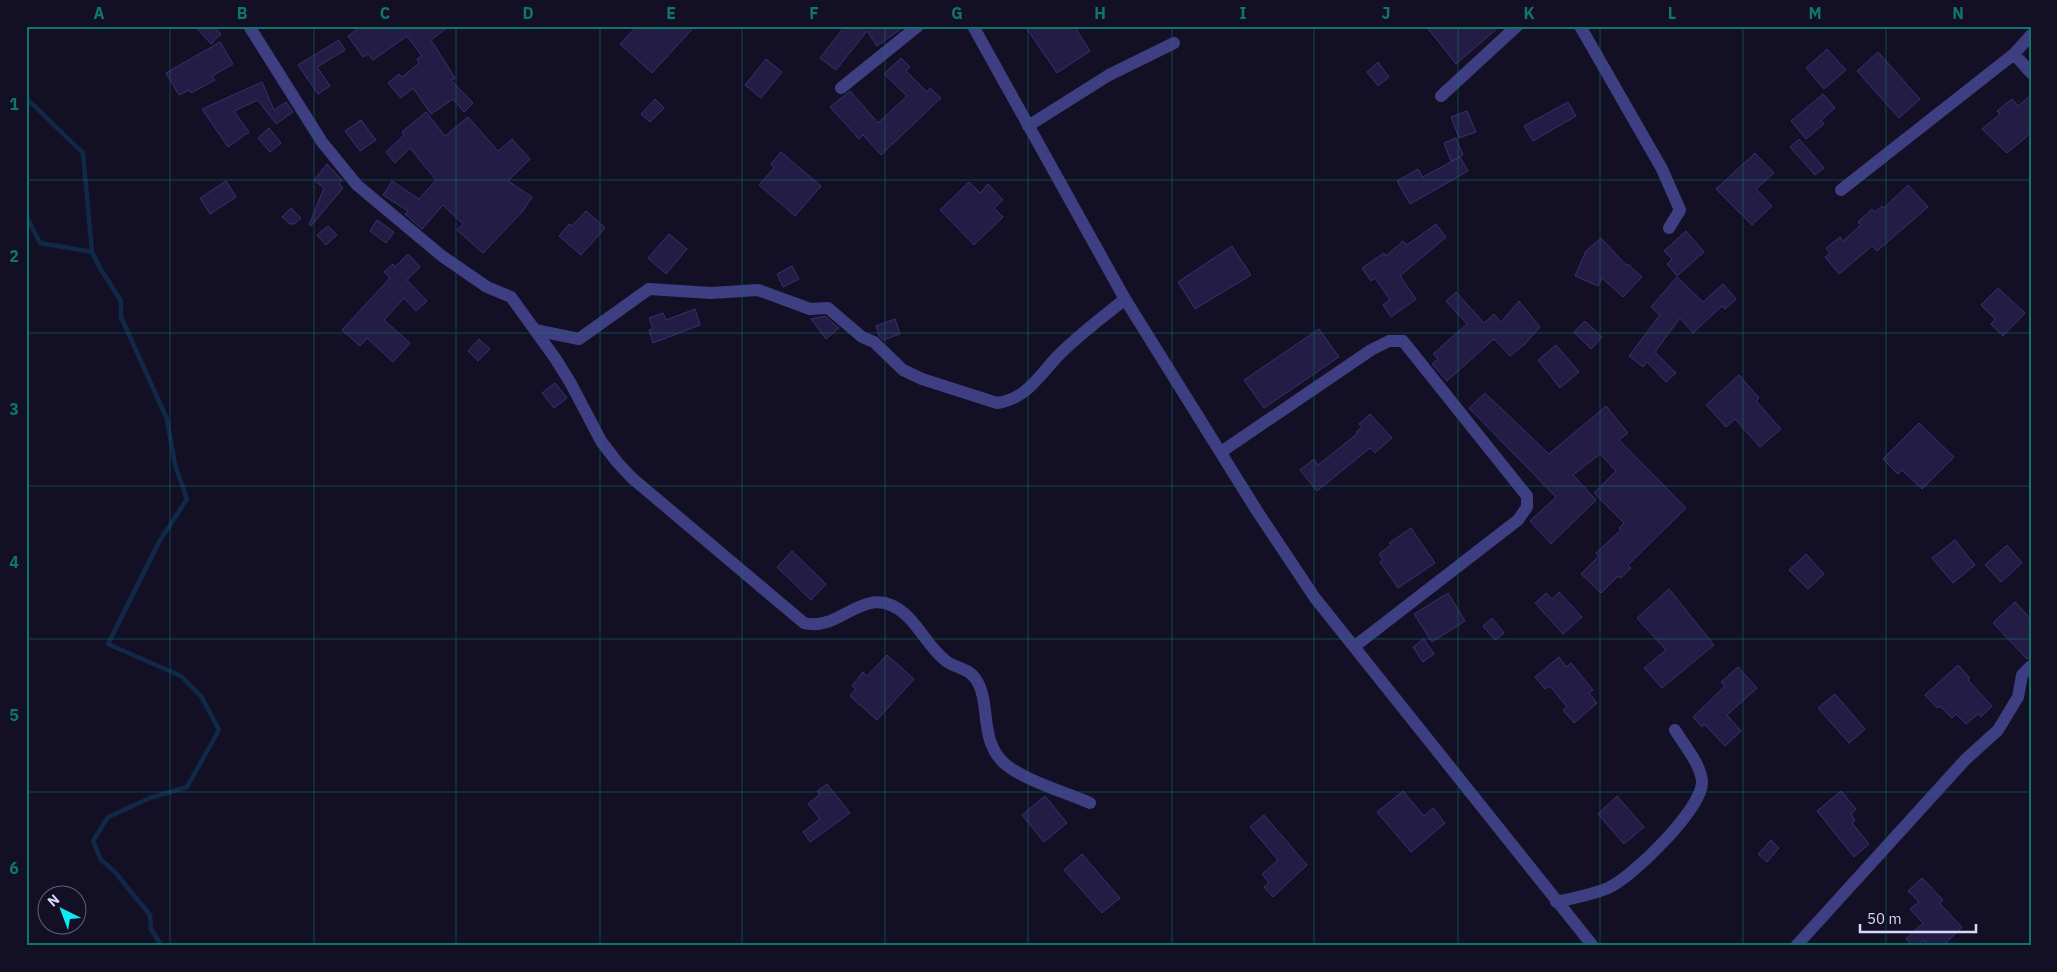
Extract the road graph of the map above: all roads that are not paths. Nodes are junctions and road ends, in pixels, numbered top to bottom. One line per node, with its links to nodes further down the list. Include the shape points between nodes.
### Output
1 (249, 26): 16 (street, via 322,142 357,185 442,256 487,287 511,297)
2 (918, 26): 10 (street)
3 (973, 26): 12 (street)
4 (1517, 26): 11 (street)
5 (1580, 26): 14 (street, via 1662,170 1680,210)
6 (2031, 35): 8 (street)
7 (1174, 43): 12 (street, via 1109,75)
8 (2014, 54): 9 (street); 13 (street)
9 (2031, 73)
10 (841, 88)
11 (1441, 96)
12 (1028, 126): 15 (street)
13 (1841, 190)
14 (1669, 228)
15 (1125, 299): 16 (street, via 1057,357 1033,386 1009,401 997,403 903,370 874,342 862,337 828,308 810,309 758,290 649,290 579,338); 17 (street)
16 (535, 330): 21 (street, via 570,382 601,441 632,478 804,623 828,624 852,608 877,601 904,613 946,662 975,678 981,691 991,746 1004,764)
17 (1221, 452): 18 (street, via 1315,598); 18 (street, via 1371,350 1389,341 1403,341 1527,496 1527,507 1518,520)
18 (1355, 646): 22 (street)
19 (2031, 666): 24 (street, via 2022,675 2018,697 1998,730 1946,781)
20 (1675, 730): 22 (street, via 1696,764 1702,782 1694,803 1666,840 1639,868 1609,888)
21 (1090, 803)
22 (1556, 902): 23 (street)
23 (1592, 946)
24 (1796, 946)

